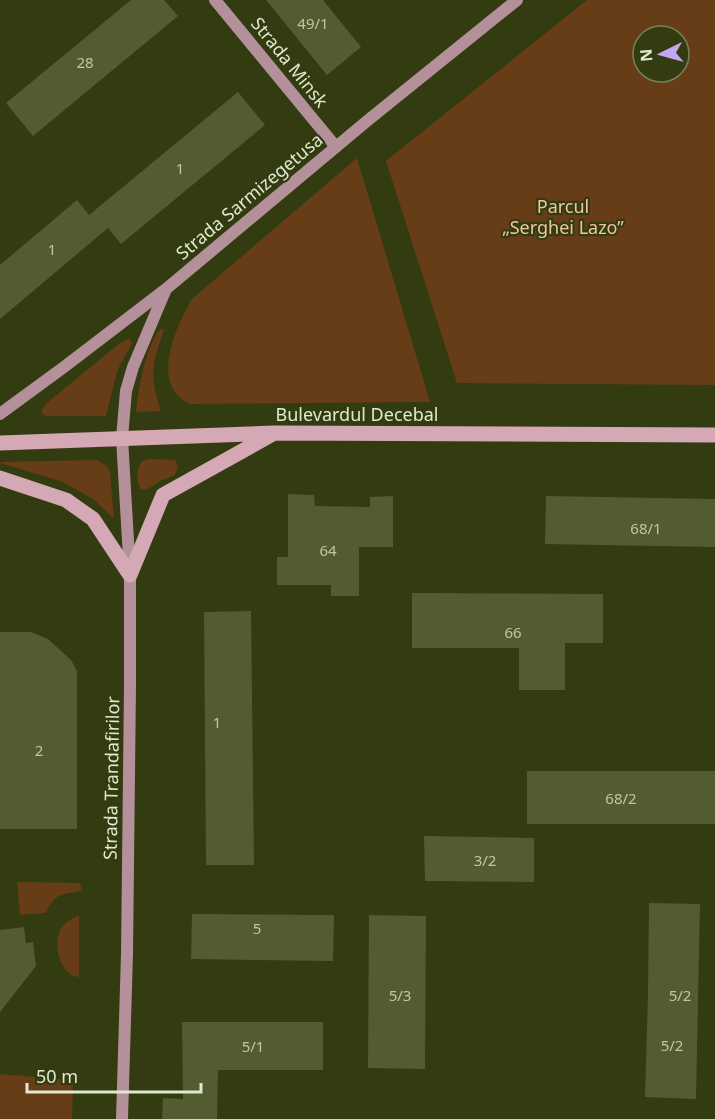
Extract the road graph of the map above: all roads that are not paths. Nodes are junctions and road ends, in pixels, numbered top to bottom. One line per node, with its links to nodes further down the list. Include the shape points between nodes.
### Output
1 (215, 0): 3 (main road, Strada Minsk)
2 (517, 0): 3 (main road, Strada Sarmizegetusa)
3 (336, 147): 4 (main road, Strada Sarmizegetusa)
4 (166, 289): 5 (main road, Strada Sarmizegetusa); 8 (main road, Strada Trandafirilor, via 133,367 126,391)
5 (0, 414)
6 (274, 433): 7 (main road, Bulevardul Decebal); 8 (main road, Bulevardul Decebal); 11 (main road, via 163,495)
7 (715, 435)
8 (122, 438): 9 (main road, Bulevardul Decebal); 11 (main road, Strada Trandafirilor)
9 (0, 443)
10 (0, 478): 11 (main road, via 66,500 93,519)
11 (130, 575): 12 (main road, Strada Trandafirilor, via 130,789)
12 (122, 1119)

